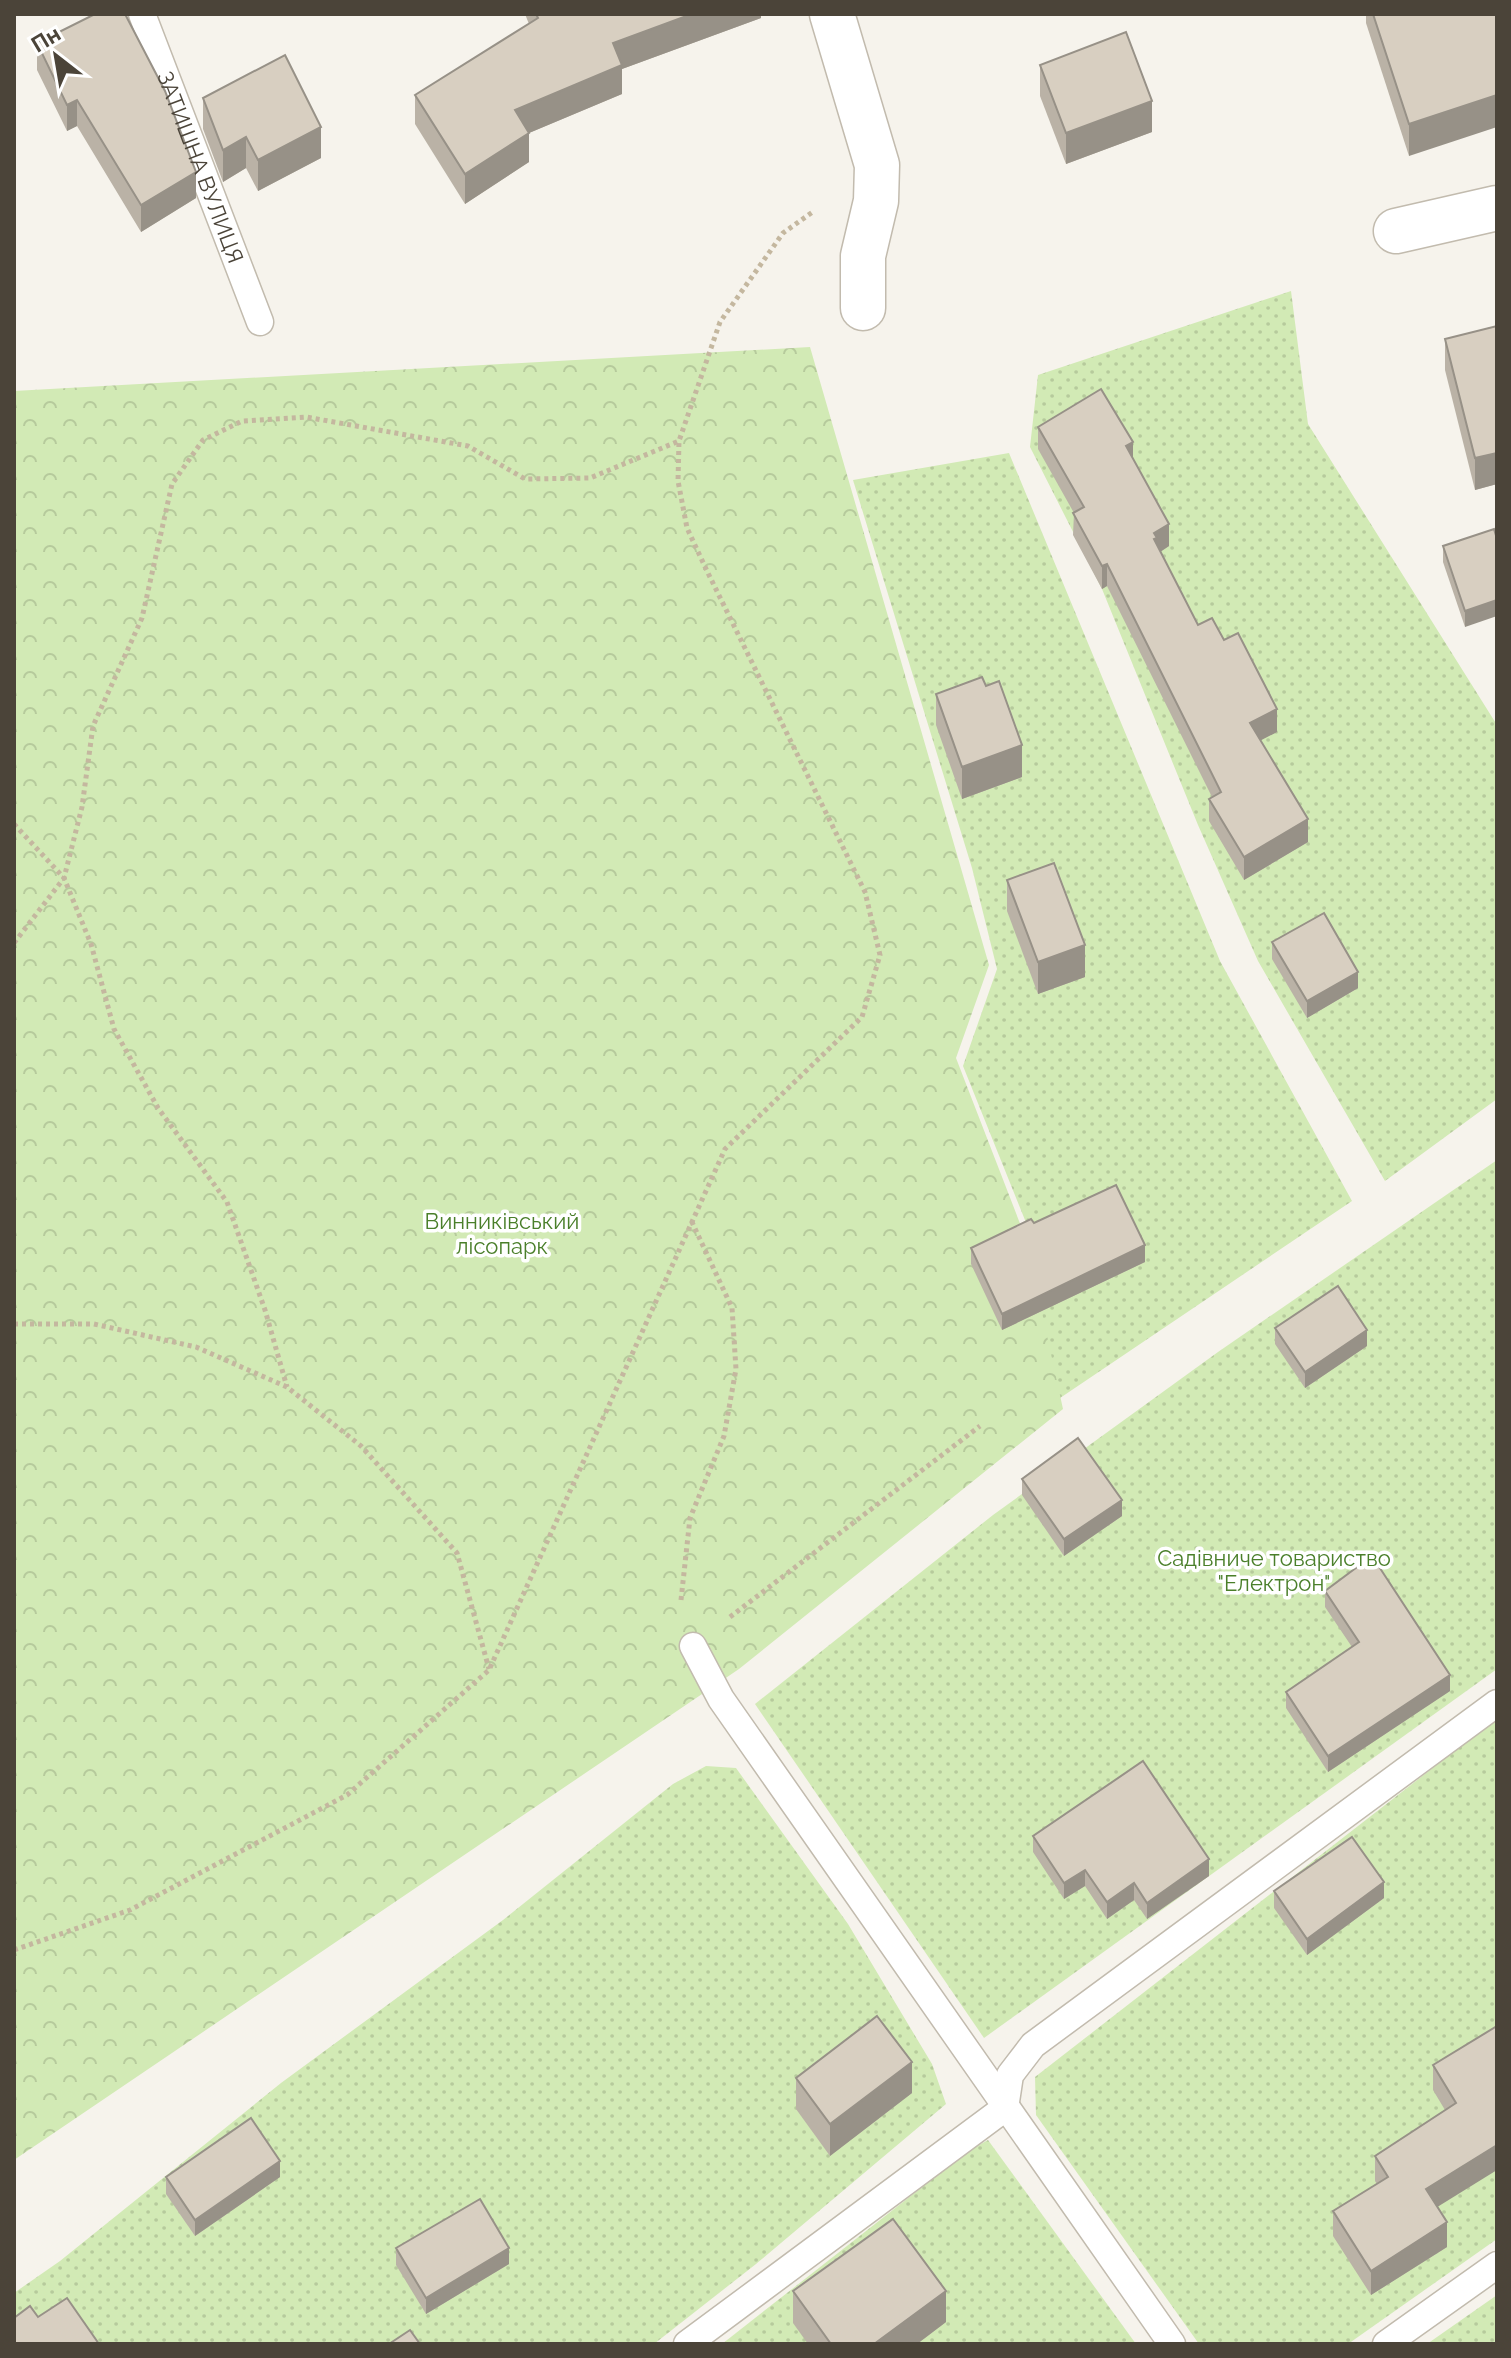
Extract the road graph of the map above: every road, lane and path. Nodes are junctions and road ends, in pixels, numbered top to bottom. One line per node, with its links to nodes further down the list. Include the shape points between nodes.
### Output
1 (142, 14): 7 (lane, ЗАТИШНА ВУЛИЦЯ)
2 (832, 14): 3 (street)
3 (877, 165): 6 (street, via 876,201 863,256); 8 (path, via 783,233 720,322)
4 (1497, 208): 5 (street)
5 (1396, 231)
6 (863, 308)
7 (260, 322)
8 (679, 441): 10 (path, via 590,478 525,479 468,446 306,417 242,421 203,440 172,484 142,618 93,726 82,807); 12 (path, via 678,481 687,528 865,892 880,955 862,1017 725,1149)
9 (14, 824): 10 (path)
10 (64, 878): 11 (path); 14 (path, via 91,944 114,1029 158,1108 227,1202)
11 (14, 943)
12 (691, 1219): 16 (path, via 732,1308 736,1369 724,1436 690,1518 681,1607); 17 (path)
13 (14, 1324): 14 (path, via 94,1324 196,1347)
14 (287, 1387): 17 (path, via 361,1446 457,1553)
15 (980, 1426): 16 (path)
16 (693, 1646): 20 (lane, via 721,1699)
17 (489, 1670): 19 (path, via 347,1795 130,1910)
18 (1497, 1703): 20 (lane, via 1033,2045 1010,2075)
19 (14, 1950)
20 (1005, 2108): 22 (lane); 23 (lane)
21 (1497, 2265): 24 (lane)
22 (687, 2344)
23 (1172, 2344)
24 (1386, 2344)

